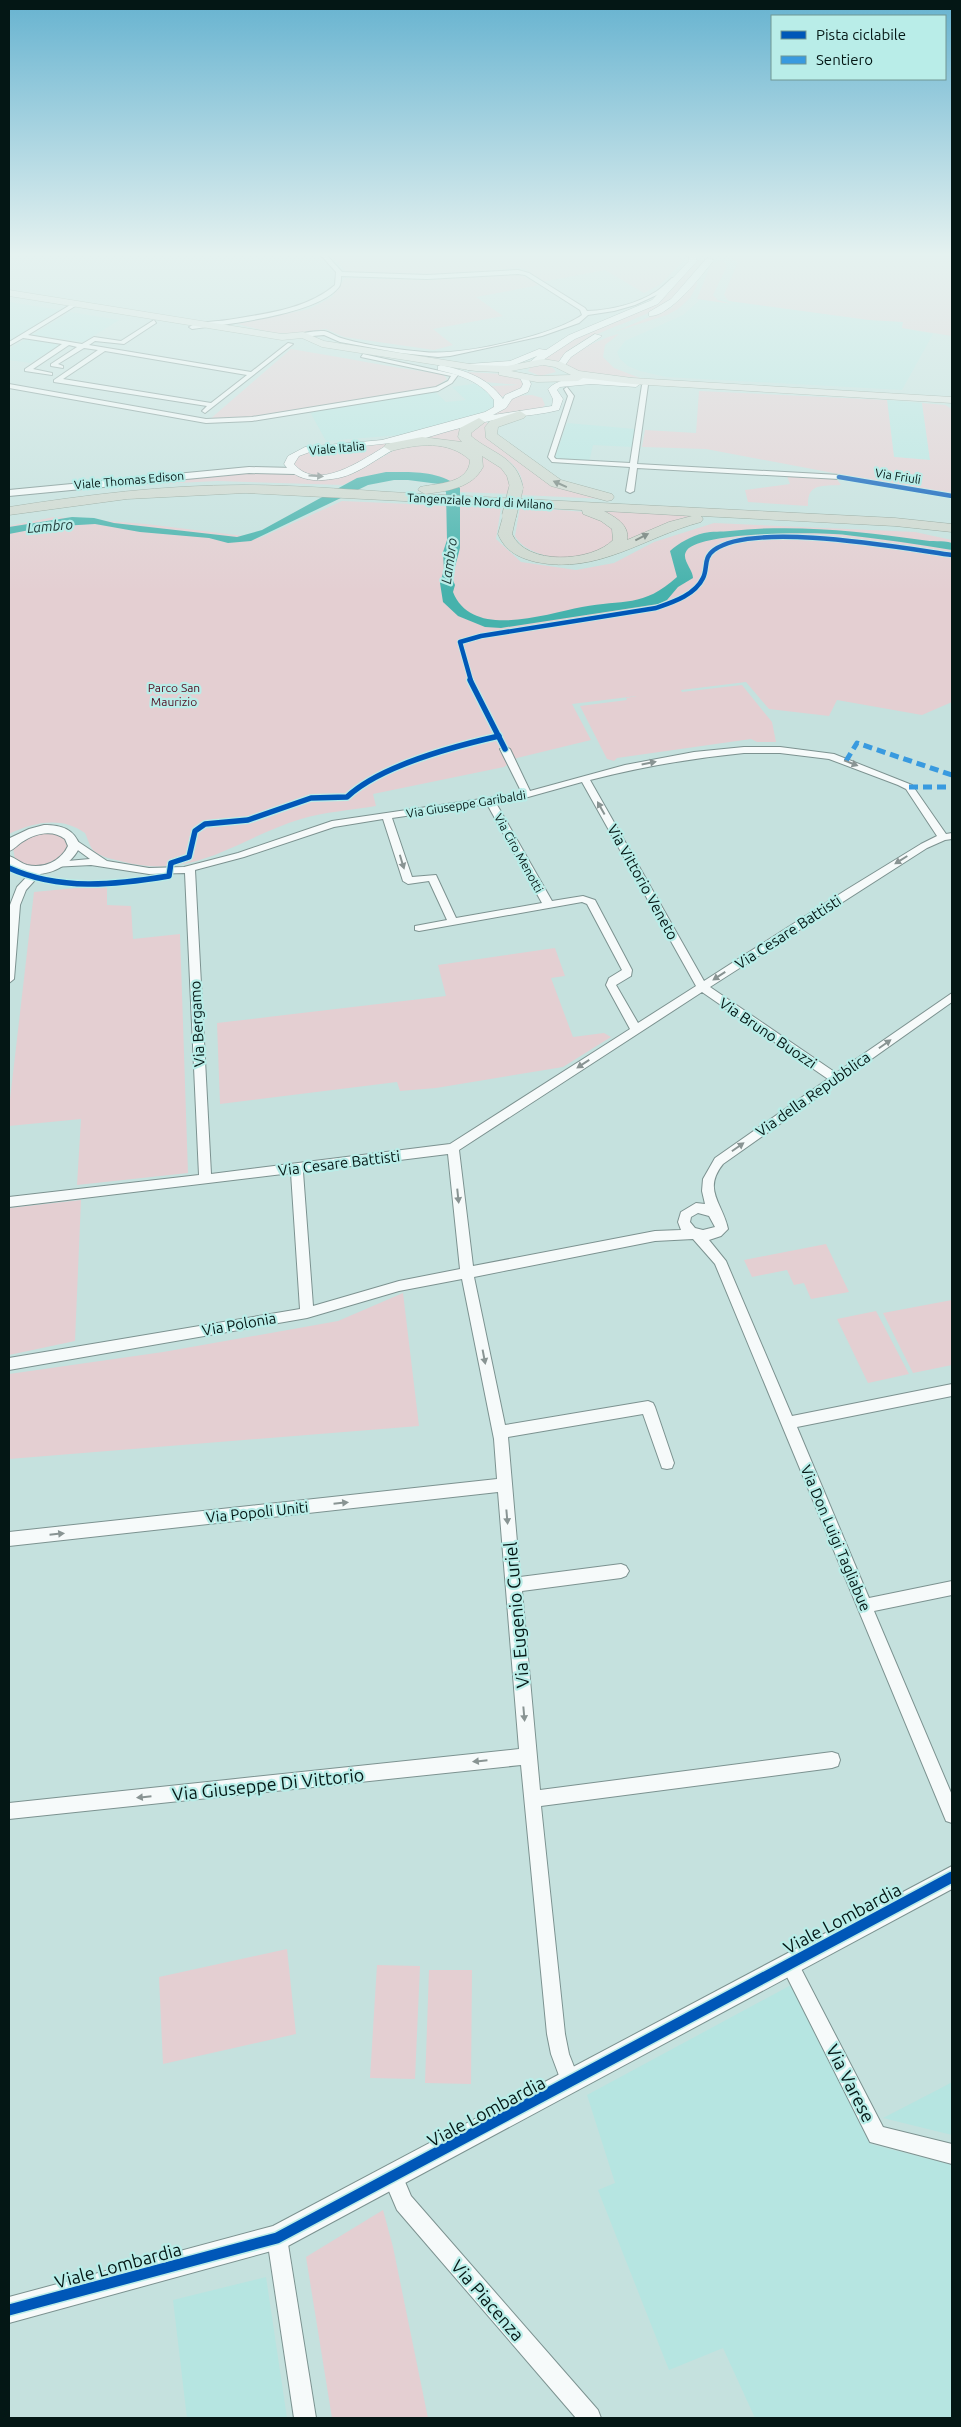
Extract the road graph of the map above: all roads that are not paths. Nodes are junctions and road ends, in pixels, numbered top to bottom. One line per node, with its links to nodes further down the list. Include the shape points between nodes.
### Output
1 (34, 365): 19 (street, via 27,370)
2 (54, 365): 14 (street)
3 (64, 365): 14 (street)
4 (85, 365): 23 (street)
5 (200, 365): 20 (street)
6 (261, 365): 20 (street)
7 (413, 365): 36 (street, via 455,376 438,389 252,419)
8 (423, 365): 17 (main road)
9 (454, 365): 15 (main road)
10 (492, 365): 15 (main road)
11 (532, 365): 18 (main road)
12 (539, 365): 18 (main road)
13 (556, 365): 16 (main road)
14 (61, 367): 19 (street)
15 (465, 367): 18 (main road)
16 (561, 367): 22 (main road, via 562,374); 30 (main road, via 585,375 632,381)
17 (441, 368): 18 (main road); 33 (main road, via 464,372 484,383 499,400)
18 (526, 370): 22 (main road, via 537,379); 28 (main road, Viale Italia, via 526,390)
19 (50, 374): 21 (street)
20 (252, 374): 32 (street)
21 (42, 379)
22 (552, 379): 25 (main road); 34 (main road, via 543,385 549,407)
23 (62, 380): 24 (street, via 48,386); 32 (street)
24 (34, 384)
25 (640, 384): 31 (main road, via 921,400); 34 (main road, via 577,381 557,384 552,389 558,398 556,408); 41 (street)
26 (9, 386): 36 (street)
27 (567, 389): 41 (street, via 571,396 552,460)
28 (514, 394): 29 (main road); 33 (main road, Viale Italia)
29 (534, 394)
30 (952, 400)
31 (952, 405)
32 (212, 406): 36 (street)
33 (498, 410): 40 (main road, Viale Italia, via 382,443 308,449)
34 (541, 412): 35 (main road, Viale Italia)
35 (520, 414): 37 (main road, Viale Italia); 53 (highway, one-way to 35, via 600,496 566,487 548,478 492,435 494,424)
36 (194, 421)
37 (479, 422): 39 (main road, Viale Italia); 46 (highway, via 465,430 466,440 509,463 520,478)
38 (456, 445): 39 (highway, via 424,441); 46 (highway, via 484,453 505,464 516,478); 50 (highway, via 473,455 478,464 473,474)
39 (392, 447): 43 (main road, Viale Italia, one-way to 39, via 318,477 345,474)
40 (289, 461): 42 (street, Viale Thomas Edison); 43 (main road, Viale Italia)
41 (634, 466): 44 (street); 48 (street)
42 (248, 470): 43 (street, Viale Thomas Edison); 45 (street, Viale Thomas Edison)
43 (294, 471)
44 (839, 478)
45 (130, 487): 47 (highway); 47 (highway, via 202,485); 49 (street, Viale Thomas Edison); 52 (highway); 54 (highway)
46 (518, 488): 55 (highway)
47 (320, 489): 50 (highway)
48 (630, 491)
49 (9, 493)
50 (438, 496): 51 (highway)
51 (469, 500): 53 (highway, Tangenziale Nord di Milano); 55 (highway, via 583,510 613,521 622,535 613,548 595,556 573,560 549,558 524,550 514,542 510,534); 56 (highway, Tangenziale Nord di Milano)
52 (9, 506)
53 (668, 506): 57 (highway, Tangenziale Nord di Milano)
54 (9, 511)
55 (511, 516): 56 (highway, one-way to 56, via 506,534 514,548 533,557 565,562 597,559 662,528 698,518)
56 (848, 520): 58 (highway, Tangenziale Nord di Milano); 59 (highway)
57 (952, 523)
58 (952, 528)
59 (952, 533)
60 (505, 749): 62 (street)
61 (584, 778): 62 (street, Via Giuseppe Garibaldi); 65 (street, Via Giuseppe Garibaldi, one-way to 65, via 664,760 739,750 773,749 824,755 901,782); 78 (street, Via Vittorio Veneto, one-way to 61)
62 (527, 794): 63 (street, Via Giuseppe Garibaldi)
63 (490, 802): 64 (street, Via Giuseppe Garibaldi); 74 (street, Via Ciro Menotti)
64 (388, 816): 72 (street, Via Giuseppe Garibaldi, via 316,828 274,845); 75 (street, one-way to 75, via 408,881 432,878)
65 (948, 836): 78 (street, Via Cesare Battisti, one-way to 78, via 850,892)
66 (11, 842): 67 (street, via 27,832 48,829 67,834)
67 (74, 843): 69 (street, via 71,855); 70 (street, Via Giuseppe Garibaldi)
68 (11, 862): 71 (street); 73 (street, via 21,874)
69 (56, 865): 70 (street, Via Giuseppe Garibaldi, via 91,862); 71 (street)
70 (111, 865): 72 (street, Via Giuseppe Garibaldi, via 149,871)
71 (40, 869): 73 (street)
72 (190, 869): 84 (street, Via Bergamo)
73 (21, 889): 77 (street, via 15,905)
74 (548, 904): 75 (street); 80 (street, via 583,899 591,902 628,970 611,984)
75 (453, 922): 76 (street)
76 (419, 928)
77 (9, 972)
78 (702, 987): 80 (street, Via Cesare Battisti); 81 (street, Via Bruno Buozzi)
79 (952, 997): 81 (street, Via della Repubblica, one-way to 79)
80 (636, 1030): 82 (street, Via Cesare Battisti, one-way to 82)
81 (835, 1078): 86 (street, Via della Repubblica, one-way to 81, via 709,1197 710,1170)
82 (453, 1148): 83 (street, Via Cesare Battisti); 92 (street, Via Eugenio Curiel, one-way to 92)
83 (297, 1168): 84 (street, Via Cesare Battisti); 93 (street)
84 (205, 1179): 85 (street, Via Cesare Battisti)
85 (9, 1202)
86 (714, 1211): 87 (street, via 696,1208); 88 (street, Via della Repubblica, via 720,1219 722,1229)
87 (685, 1215): 89 (street, via 685,1226); 90 (street)
88 (719, 1232): 89 (street); 91 (street, Via Don Luigi Tagliabue)
89 (696, 1235): 90 (street); 91 (street, Via Don Luigi Tagliabue)
90 (655, 1236): 92 (street)
91 (720, 1261): 96 (street, Via Don Luigi Tagliabue)
92 (467, 1273): 93 (street, Via Polonia, via 399,1286); 97 (street, Via Eugenio Curiel, one-way to 97)
93 (307, 1313): 94 (street, Via Polonia)
94 (9, 1364)
95 (952, 1390): 96 (street)
96 (788, 1423): 104 (street, Via Don Luigi Tagliabue)
97 (500, 1432): 98 (street, via 648,1407); 99 (street, Via Eugenio Curiel)
98 (667, 1463)
99 (504, 1486): 100 (street, Via Popoli Uniti, one-way to 99); 102 (street, Via Eugenio Curiel, one-way to 102)
100 (9, 1539)
101 (621, 1571): 102 (street)
102 (513, 1585): 105 (street, Via Eugenio Curiel, one-way to 105)
103 (952, 1588): 104 (street)
104 (865, 1606): 109 (street, Via Don Luigi Tagliabue)
105 (528, 1756): 107 (street, Via Eugenio Curiel); 108 (street, Via Giuseppe Di Vittorio, one-way to 108)
106 (832, 1760): 107 (street)
107 (533, 1799): 112 (street, Via Eugenio Curiel, via 556,2034)
108 (9, 1811)
109 (952, 1815)
110 (952, 1877): 111 (street, Viale Lombardia)
111 (789, 1963): 112 (street, Viale Lombardia); 113 (street, Via Varese, via 877,2135)
112 (571, 2082): 114 (street, Viale Lombardia)
113 (952, 2154)
114 (393, 2177): 115 (street, Viale Lombardia); 118 (street, Via Piacenza, via 404,2203)
115 (276, 2238): 116 (street, Viale Lombardia); 117 (street)
116 (9, 2310)
117 (305, 2418)
118 (590, 2418)

